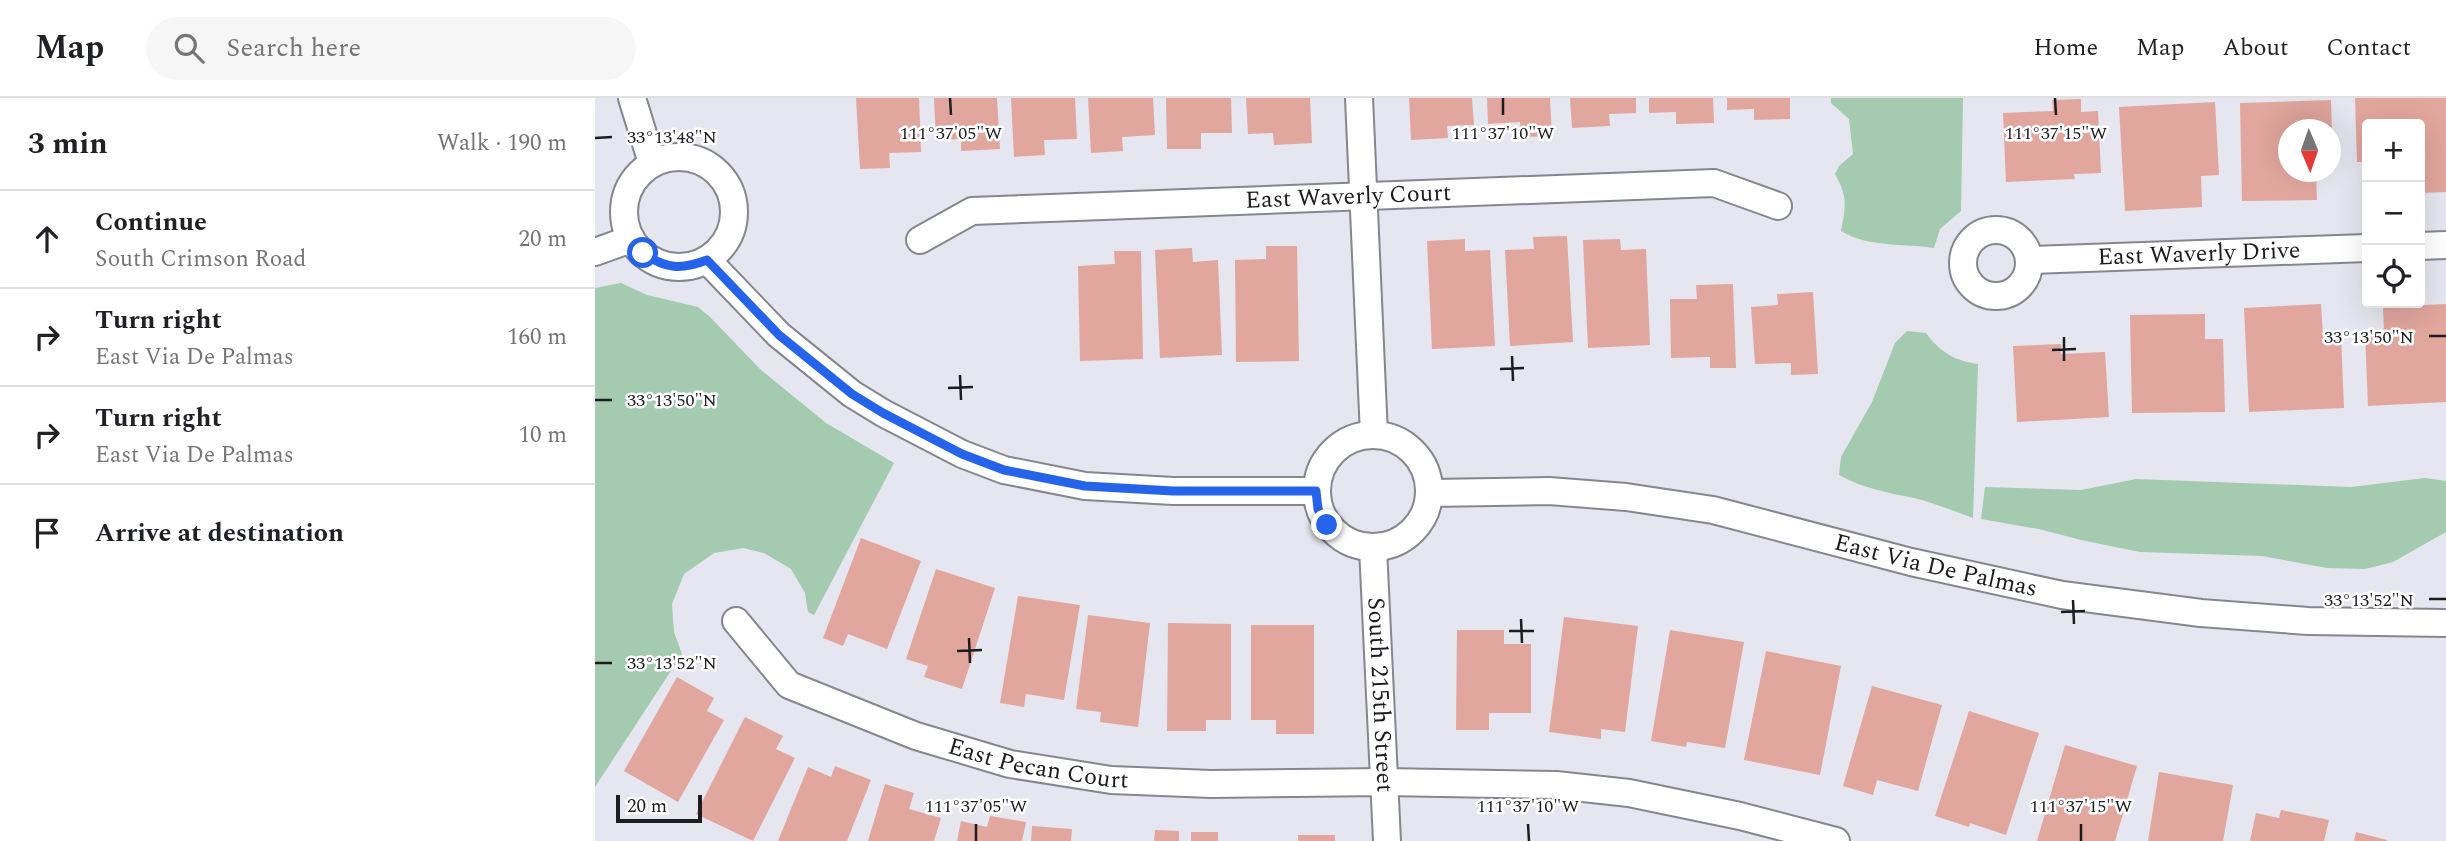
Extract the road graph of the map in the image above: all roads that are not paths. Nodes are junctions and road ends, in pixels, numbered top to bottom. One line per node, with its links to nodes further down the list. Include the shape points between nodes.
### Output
1 (632, 98): 3 (street)
2 (1359, 98): 4 (street)
3 (652, 163): 6 (street, via 629,188 624,205); 12 (street, via 686,157 716,171 727,184 734,218 730,235)
4 (1363, 196): 5 (street, East Waverly Court, via 1714,183); 7 (street, East Waverly Court, via 972,211); 14 (street)
5 (1778, 206)
6 (631, 239): 11 (street); 12 (street, via 657,263 691,266)
7 (921, 240)
8 (2446, 245): 9 (street)
9 (2425, 246)
10 (2362, 248): 13 (street, East Waverly Drive)
11 (595, 251)
12 (707, 260): 15 (street, via 779,335 852,394 962,454 1004,470 1085,486)
13 (2029, 260)
14 (1374, 435): 15 (street, via 1340,445 1327,457 1318,473); 16 (street, via 1399,442 1420,459)
15 (1316, 491): 17 (street, via 1318,509 1339,538)
16 (1430, 493): 17 (street, via 1419,525 1406,538); 19 (street, East Via De Palmas, via 1549,491 1713,510 1911,562 2062,595 2189,612 2308,621)
17 (1373, 548): 20 (street, South 215th Street)
18 (736, 621): 20 (street, East Pecan Court, via 789,685 916,736 1010,764 1111,780)
19 (2446, 622)
20 (1385, 782): 21 (street, South 215th Street); 22 (street, East Pecan Court, via 1556,785 1629,793)
21 (1387, 841)
22 (1836, 841)

